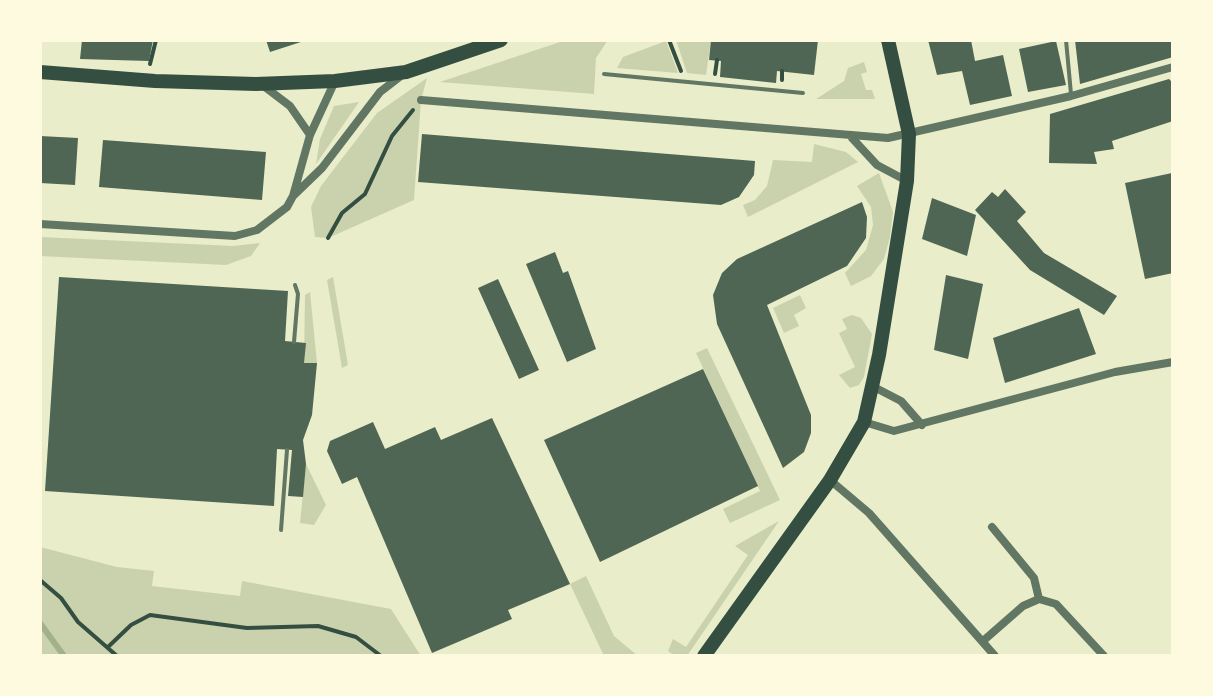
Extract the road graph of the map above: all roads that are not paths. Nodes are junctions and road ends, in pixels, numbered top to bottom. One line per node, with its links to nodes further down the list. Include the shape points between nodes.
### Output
1 (501, 40): 6 (main road)
2 (888, 40): 13 (main road)
3 (1066, 40): 11 (lane)
4 (1173, 67): 11 (street)
5 (40, 72): 9 (main road)
6 (406, 72): 8 (main road); 17 (street, via 380,92 322,168)
7 (604, 74): 10 (lane)
8 (335, 81): 9 (main road); 14 (street)
9 (256, 84): 14 (street, via 276,92)
10 (803, 93)
11 (1071, 96): 13 (street)
12 (421, 100): 15 (street)
13 (909, 134): 15 (street); 16 (main road)
14 (310, 135): 17 (street)
15 (852, 138): 16 (street, via 877,165)
16 (907, 181): 22 (main road)
17 (293, 196): 18 (street, via 272,221 235,236)
18 (40, 224)
19 (295, 285): 20 (lane)
20 (294, 342)
21 (1173, 362): 24 (street, via 1115,372)
22 (872, 386): 23 (main road); 24 (street, via 901,401)
23 (864, 422): 24 (street, via 894,431); 26 (main road)
24 (922, 425)
25 (287, 450): 28 (lane)
26 (830, 480): 30 (street, via 869,513); 31 (main road)
27 (992, 527): 29 (street, via 1034,578)
28 (281, 530)
29 (1039, 599): 30 (street); 33 (street, via 1056,604)
30 (983, 641): 32 (street)
31 (704, 656)
32 (995, 656)
33 (1104, 656)

